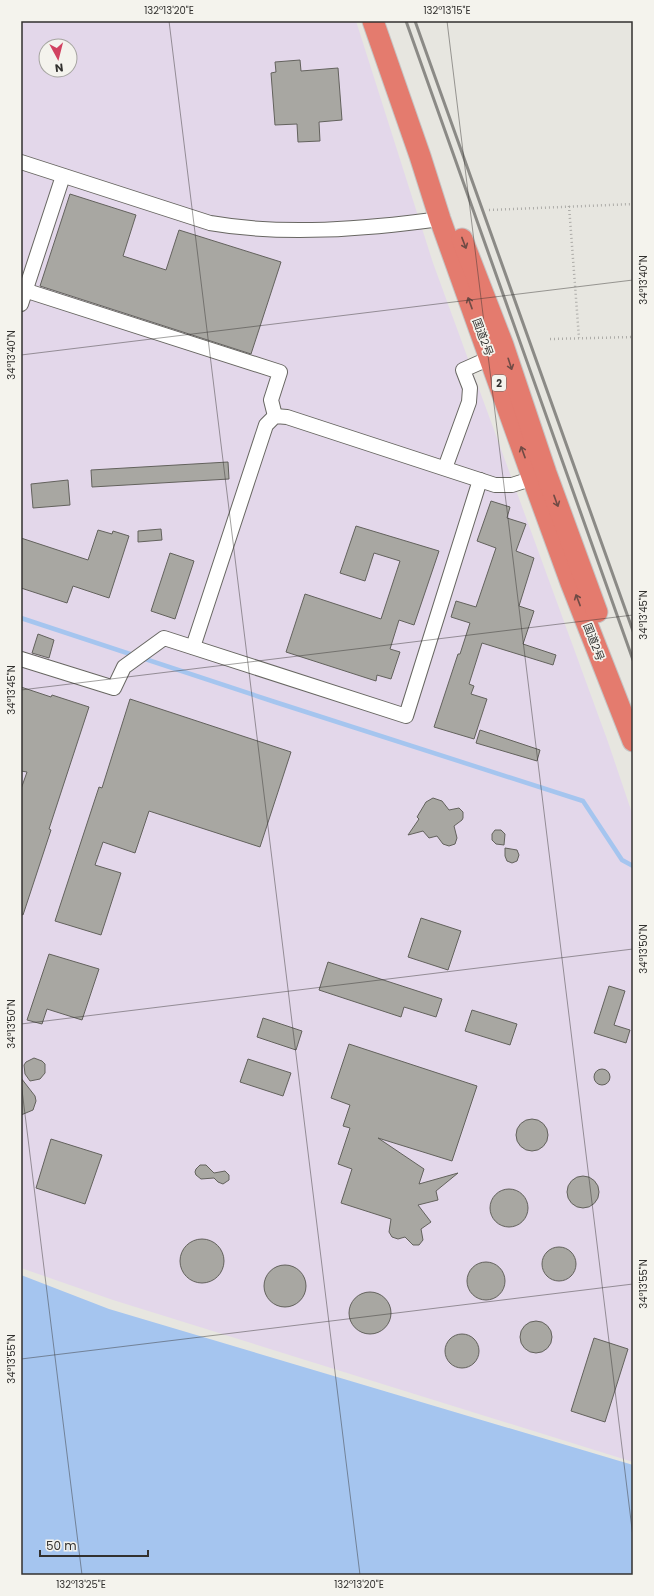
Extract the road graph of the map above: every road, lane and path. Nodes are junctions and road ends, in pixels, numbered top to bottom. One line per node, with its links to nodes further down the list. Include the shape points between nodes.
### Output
1 (373, 21): 8 (highway, 国道2号 / 2)
2 (386, 21): 16 (highway, 国道2号 / 2, one-way to 16, via 453,216 503,344)
3 (21, 162): 4 (lane)
4 (63, 176): 8 (lane, via 210,223 239,228 331,229); 9 (lane)
5 (633, 204): 6 (path)
6 (569, 206): 7 (path); 12 (path)
7 (489, 210)
8 (440, 218): 13 (highway, 国道2号 / 2, one-way to 8)
9 (22, 294): 14 (lane, via 280,372 271,400)
10 (633, 337): 12 (path)
11 (550, 338): 12 (path)
12 (578, 338)
13 (490, 358): 15 (lane, via 463,370 470,388 469,402); 16 (highway, 国道2号 / 2, one-way to 13)
14 (275, 416): 15 (lane, via 287,417); 18 (lane, via 266,425)
15 (444, 468): 17 (lane)
16 (540, 476): 17 (lane, via 503,486); 20 (highway, 国道2号 / 2, one-way to 20); 21 (highway, 国道2号 / 2, one-way to 16, via 571,583)
17 (480, 480): 18 (lane, via 406,716)
18 (193, 647): 19 (lane, via 164,638 124,667 114,688)
19 (21, 659)
20 (633, 712)
21 (633, 741)

